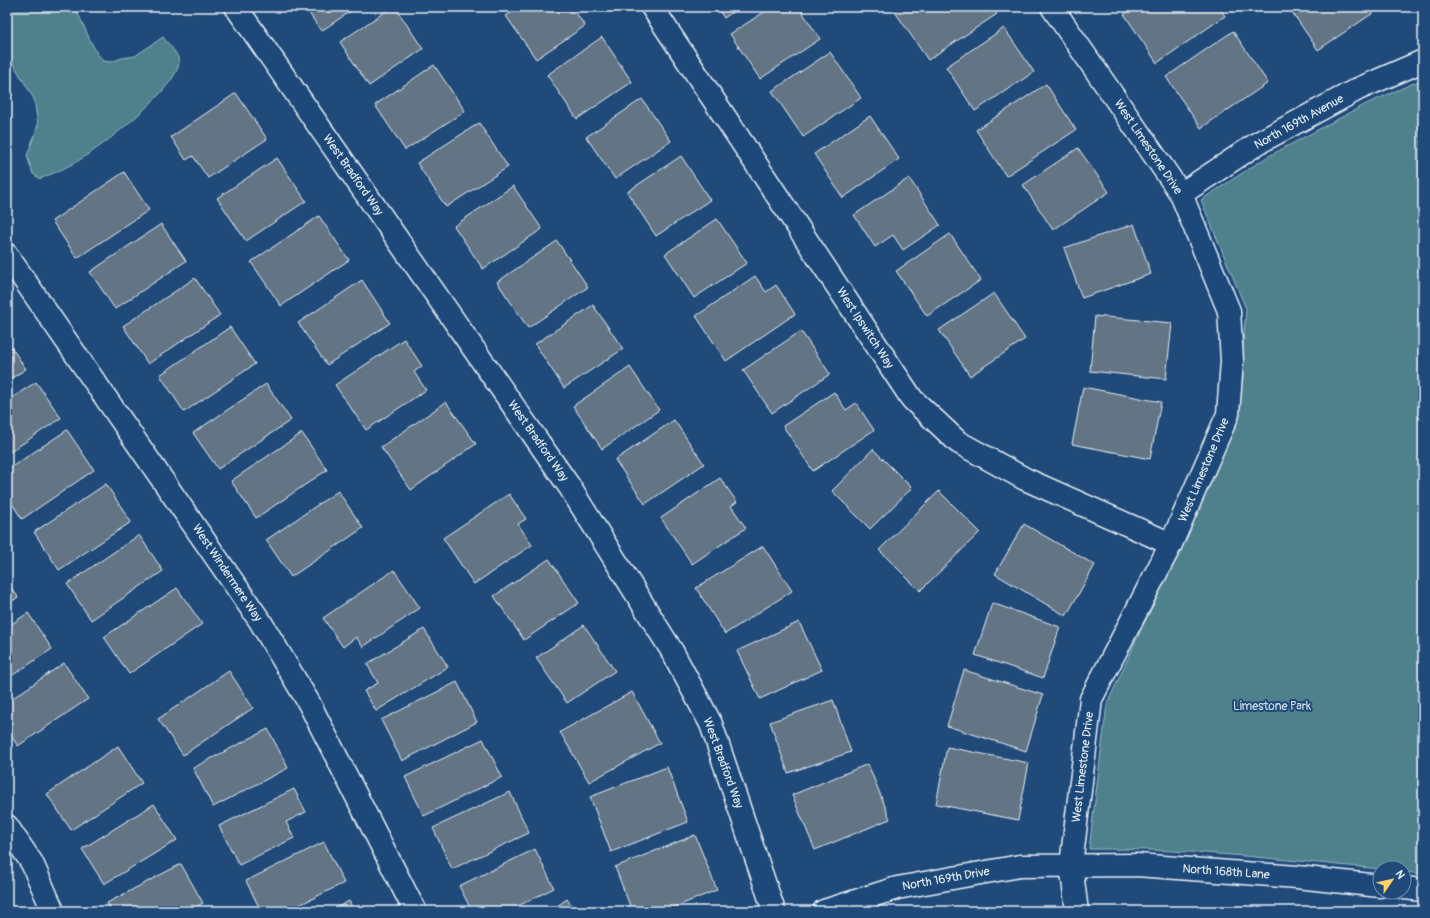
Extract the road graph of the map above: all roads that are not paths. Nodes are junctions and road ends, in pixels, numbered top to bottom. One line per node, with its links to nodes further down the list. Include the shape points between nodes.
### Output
1 (236, 7): 15 (street, West Bradford Way, via 570,486 672,650 711,724)
2 (652, 7): 7 (street, West Ipswitch Way, via 912,399 958,442 1025,480)
3 (1052, 7): 5 (street, West Limestone Drive)
4 (1423, 61): 5 (street, North 169th Avenue, via 1358,89 1258,143)
5 (1181, 194): 7 (street, West Limestone Drive, via 1230,311 1232,361 1228,414)
6 (7, 255): 14 (street, West Windermere Way, via 260,622 309,703)
7 (1171, 544): 9 (street, West Limestone Drive, via 1091,699)
8 (7, 826): 13 (street, via 32,863)
9 (1071, 865): 10 (street, North 168th Lane, via 1137,865); 16 (street, North 169th Drive, via 1020,866 905,887); 17 (street, West Limestone Drive)
10 (1372, 885)
11 (1412, 889): 12 (street)
12 (1423, 890)
13 (53, 911)
14 (415, 911)
15 (774, 911)
16 (824, 911)
17 (1078, 911)

